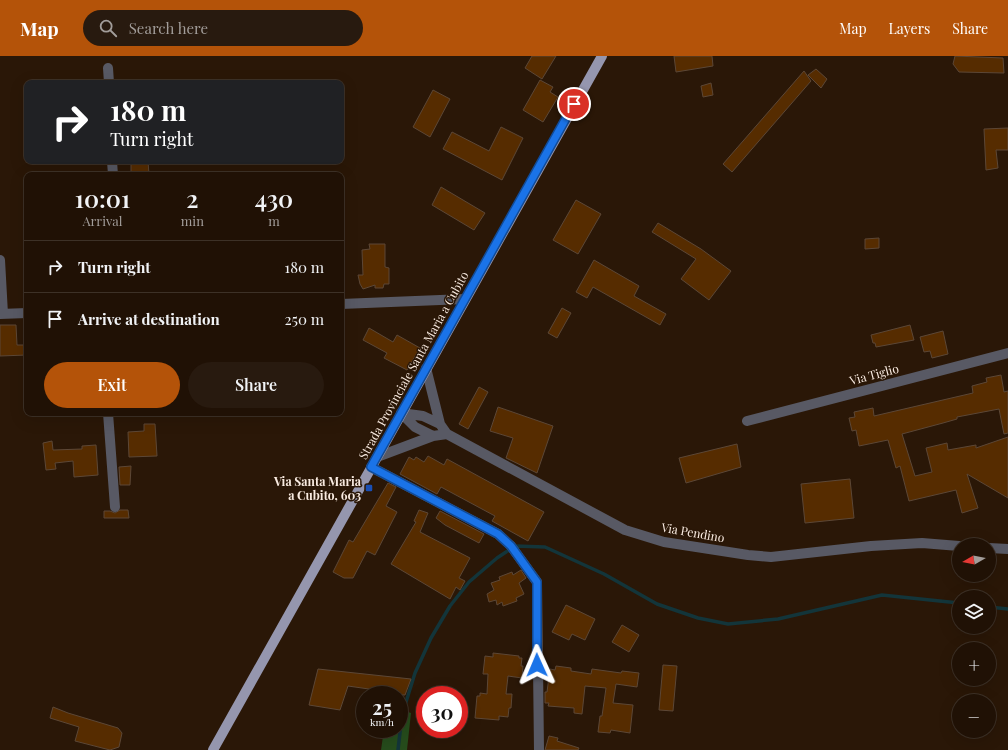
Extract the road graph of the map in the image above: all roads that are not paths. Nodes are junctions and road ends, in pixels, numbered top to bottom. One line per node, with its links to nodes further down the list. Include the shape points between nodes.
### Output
1 (602, 56): 5 (main road, Strada Provinciale Santa Maria a Cubito)
2 (108, 68): 3 (street)
3 (109, 80)
4 (0, 260): 8 (street)
5 (465, 299): 6 (street); 10 (main road, Strada Provinciale Santa Maria a Cubito)
6 (344, 304)
7 (24, 313): 8 (street)
8 (1, 314)
9 (1008, 353): 13 (street, Via Tiglio)
10 (426, 368): 11 (main road, Strada Provinciale Santa Maria a Cubito); 14 (street, Via Pendino)
11 (401, 413): 14 (street, via 423,416); 16 (street, via 415,427); 17 (main road, Strada Provinciale Santa Maria a Cubito)
12 (108, 416): 19 (street)
13 (747, 421)
14 (440, 424): 15 (street, Via Pendino)
15 (447, 434): 16 (street); 20 (street, Via Pendino, via 626,530 664,542 748,556 771,557 871,546 922,543)
16 (433, 436): 17 (street)
17 (377, 457): 18 (main road, Strada Provinciale Santa Maria a Cubito)
18 (371, 467): 23 (main road, Strada Provinciale Santa Maria a Cubito); 24 (street, via 498,534 513,549 537,582)
19 (115, 507)
20 (952, 545)
21 (996, 548): 22 (street)
22 (1008, 549)
23 (213, 750)
24 (539, 750)

